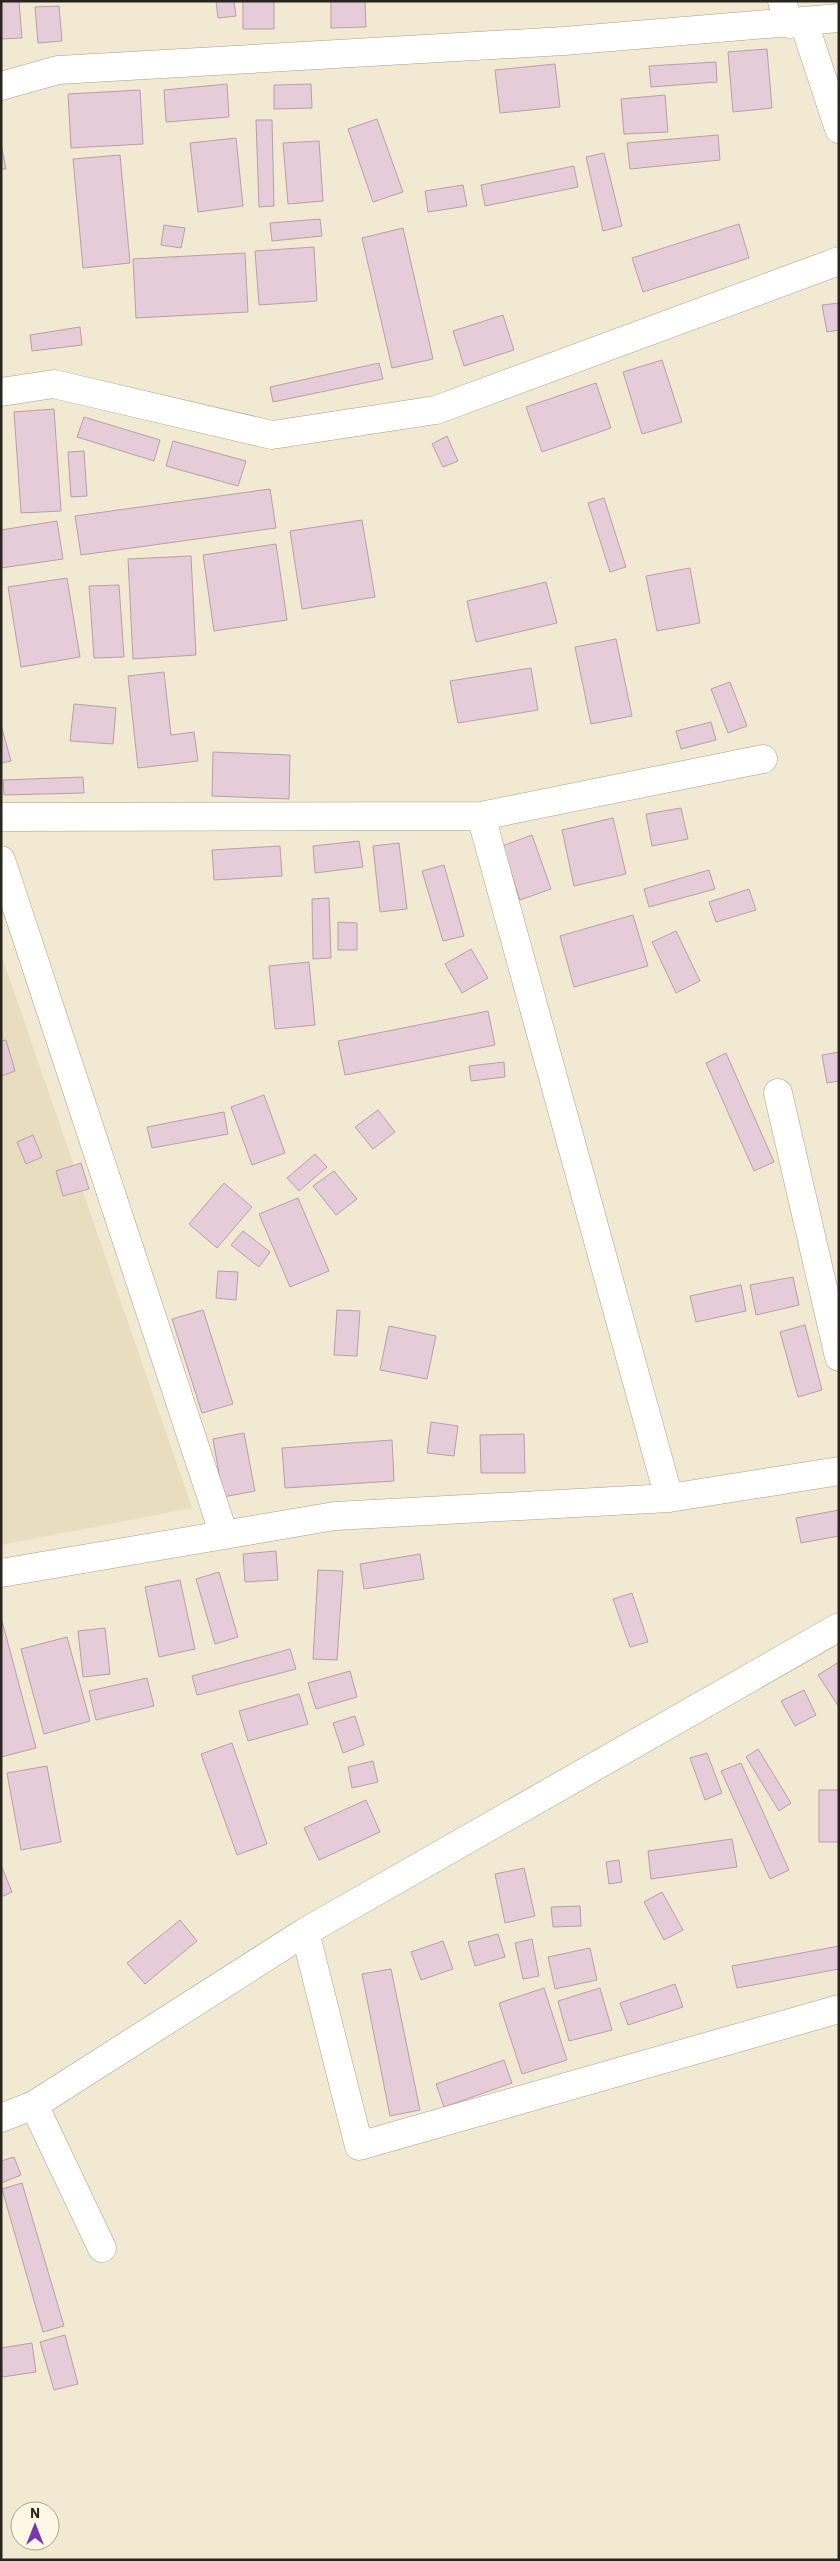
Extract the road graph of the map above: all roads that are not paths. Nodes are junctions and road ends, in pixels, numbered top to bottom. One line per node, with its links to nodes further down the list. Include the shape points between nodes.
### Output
1 (792, 16): 2 (street); 3 (street, via 554,42 58,70); 4 (street)
2 (839, 18)
3 (1, 86)
4 (839, 129)
5 (839, 261): 6 (street, via 436,410 272,435 54,384)
6 (1, 392)
7 (762, 759): 8 (street)
8 (480, 816): 9 (street); 14 (street)
9 (1, 818)
10 (1, 860): 15 (street)
11 (778, 1093): 12 (street)
12 (839, 1357)
13 (839, 1471): 14 (street)
14 (669, 1498): 15 (street, via 335,1516)
15 (224, 1535): 16 (street)
16 (1, 1573)
17 (839, 1627): 18 (street)
18 (305, 1932): 19 (street, via 360,2146); 20 (street)
19 (839, 2009)
20 (34, 2104): 21 (street); 22 (street)
21 (1, 2118)
22 (102, 2248)

